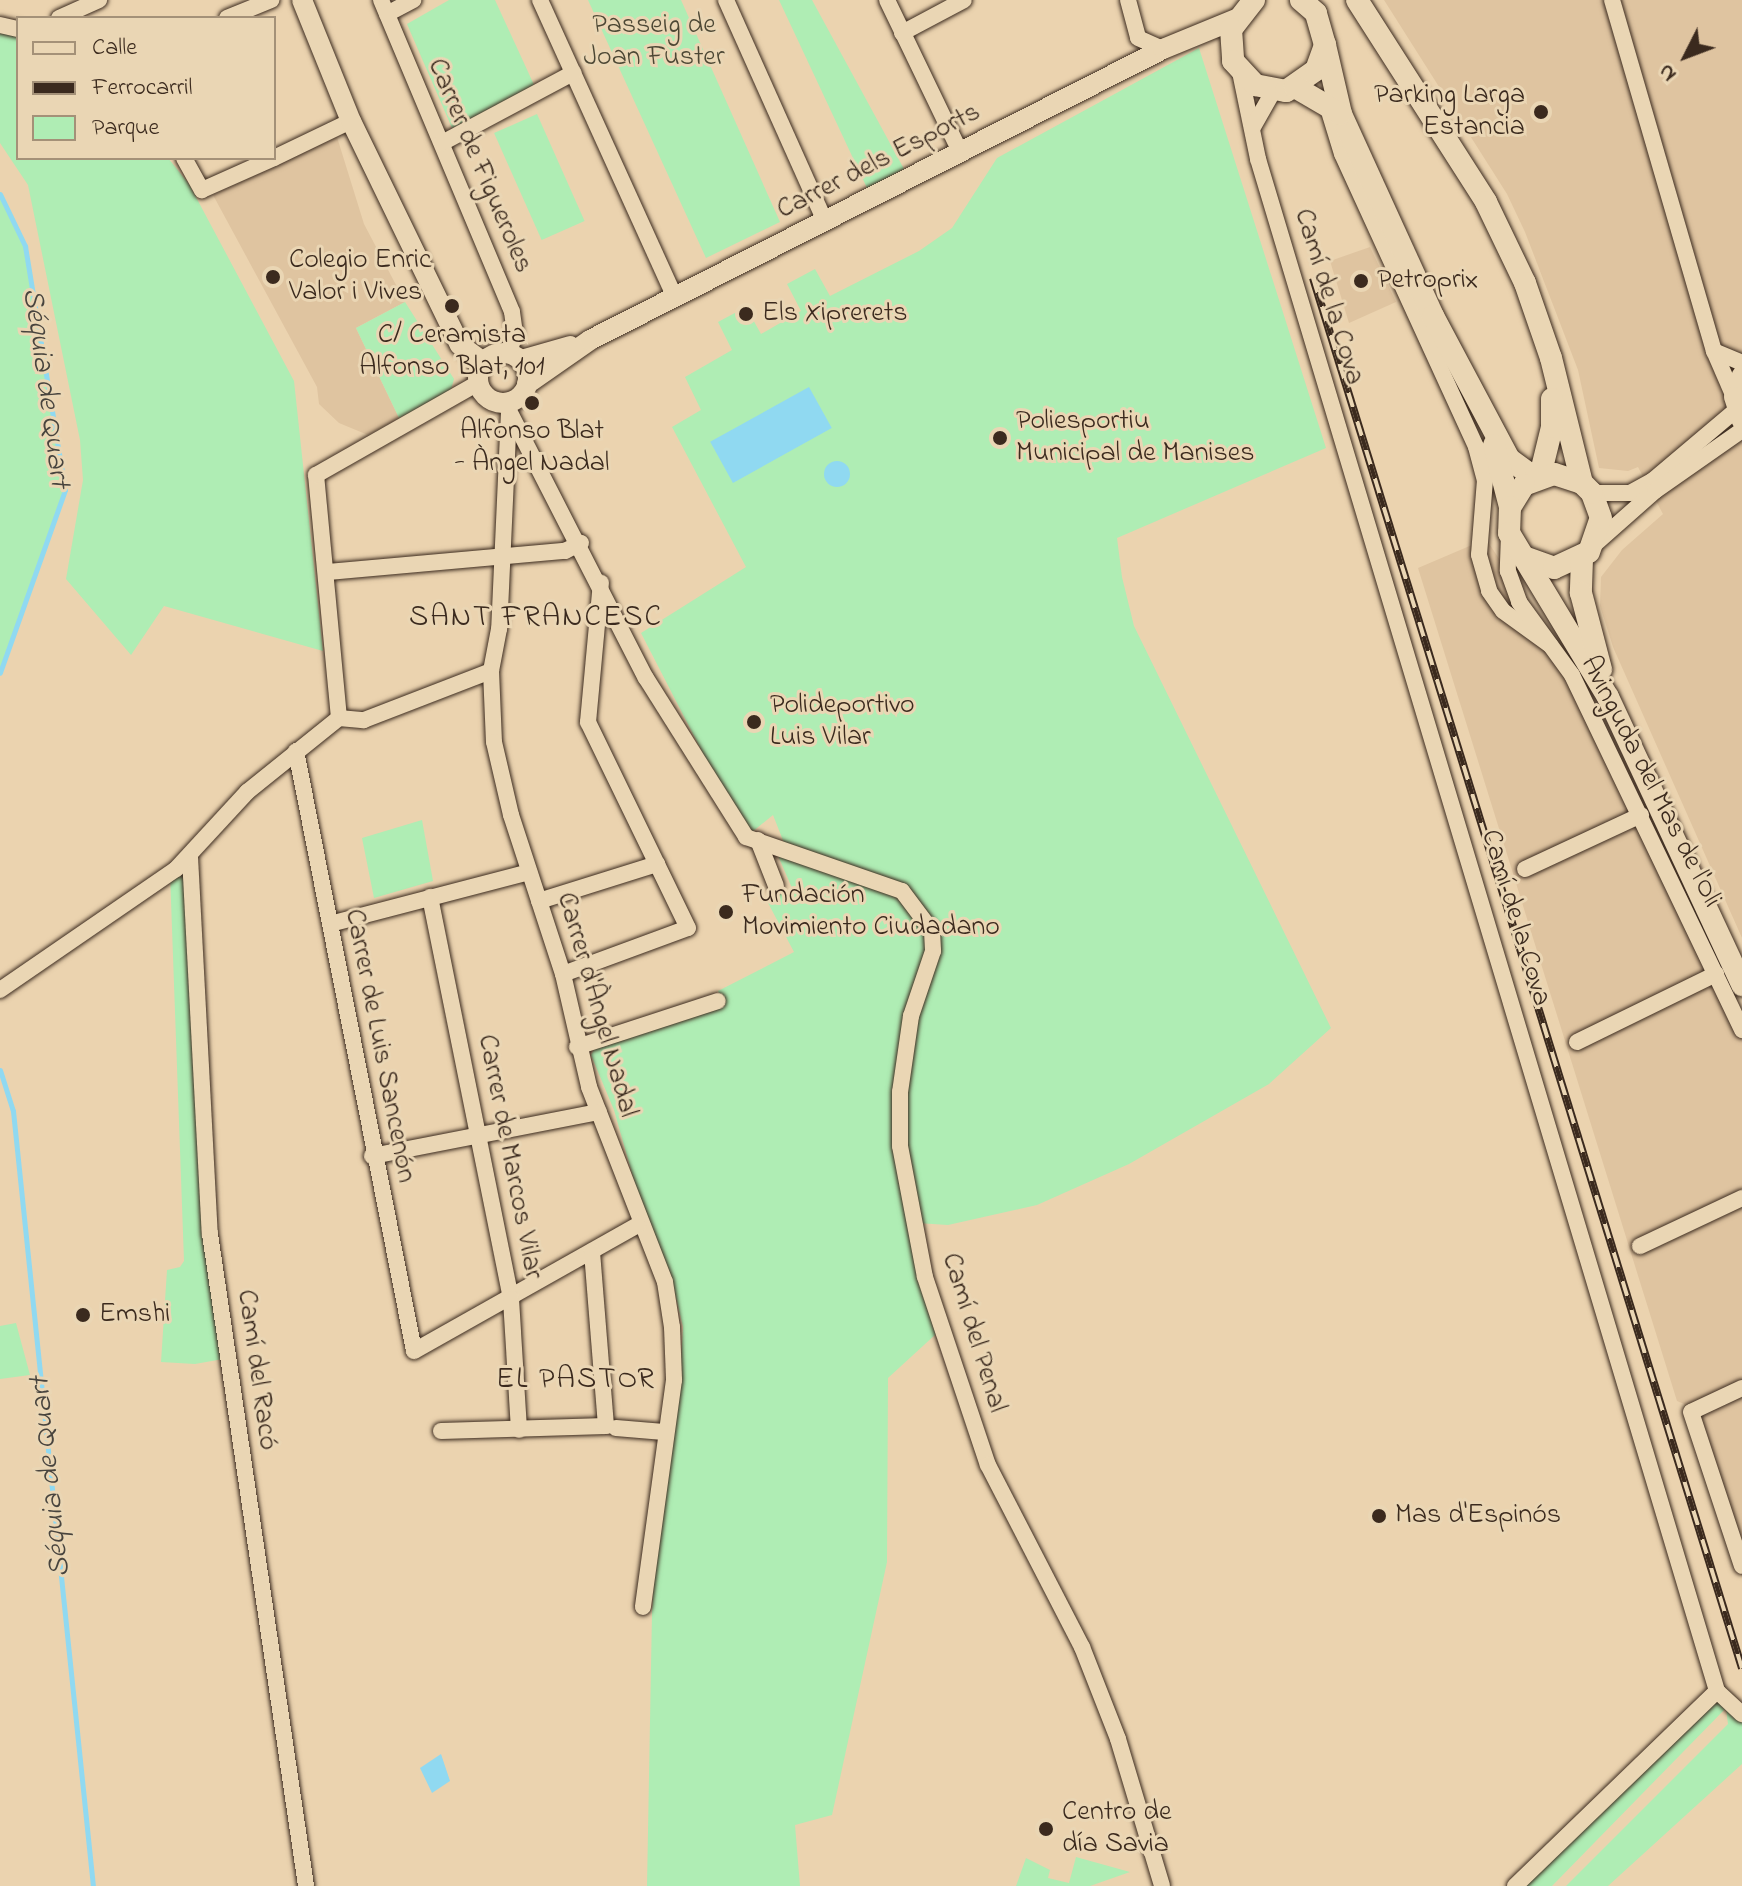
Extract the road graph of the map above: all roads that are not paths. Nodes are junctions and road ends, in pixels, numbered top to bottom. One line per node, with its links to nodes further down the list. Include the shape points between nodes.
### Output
1 (99, 0): 15 (street)
2 (271, 0): 16 (street)
3 (302, 0): 26 (street)
4 (413, 0): 13 (street)
5 (540, 0): 23 (street)
6 (726, 0): 33 (street)
7 (887, 0): 17 (street)
8 (964, 0): 17 (street)
9 (1128, 0): 20 (street, via 1138,38)
10 (1301, 0): 19 (main road, via 1316,13)
11 (1357, 0): 38 (main road, via 1486,202 1525,283)
12 (1612, 0): 36 (street)
13 (384, 7): 28 (street, Carrer de Figueroles)
14 (1245, 7): 18 (street, Carrer dels Esports); 21 (main road)
15 (63, 16)
16 (232, 16)
17 (902, 33): 29 (street)
18 (1196, 36): 20 (street, Carrer dels Esports); 21 (street)
19 (1325, 45): 24 (main road, via 1316,70); 25 (main road)
20 (1163, 49): 29 (street, Carrer dels Esports)
21 (1230, 49): 22 (main road)
22 (1240, 72): 24 (main road, via 1255,85); 27 (street, Camí de la Cova)
23 (573, 73): 28 (street); 34 (street)
24 (1284, 89): 25 (main road); 27 (street)
25 (1334, 110): 46 (main road); 57 (street, Avinguda del Mas de l'Oli, via 1342,154 1476,447 1485,480 1479,555 1489,591 1503,611)
26 (351, 121): 30 (street); 39 (street, via 460,345)
27 (1253, 127): 95 (street, Camí de la Cova, via 1258,159)
28 (442, 143): 37 (street, Carrer de Figueroles, via 512,312)
29 (960, 152): 33 (street, Carrer dels Esports)
30 (276, 157)
31 (185, 160): 32 (street, via 202,190)
32 (270, 160)
33 (825, 221): 34 (street, Carrer dels Esports)
34 (675, 297): 35 (street, Carrer dels Esports)
35 (590, 340): 37 (street, Carrer dels Esports); 43 (street, Carrer dels Esports)
36 (1714, 351): 40 (street); 45 (street)
37 (515, 357): 39 (street); 43 (street)
38 (1551, 358): 47 (main road, via 1552,427); 48 (main road)
39 (483, 362): 42 (street)
40 (1742, 363)
41 (1742, 375): 45 (street)
42 (478, 383): 44 (street, via 488,398); 55 (street, via 316,475)
43 (527, 384): 44 (street)
44 (507, 407): 51 (street); 53 (street, Carrer d'Àngel Nadal)
45 (1739, 414): 48 (street, via 1630,493); 52 (street)
46 (1488, 425): 47 (main road, via 1509,459); 49 (main road)
47 (1537, 477): 48 (main road, via 1569,476); 49 (main road)
48 (1587, 488): 52 (main road, via 1601,518)
49 (1510, 507): 50 (main road)
50 (1509, 533): 54 (main road); 57 (street, Avinguda del Mas de l'Oli, via 1519,602)
51 (581, 543): 53 (street, via 565,551); 56 (street)
52 (1589, 552): 54 (main road, via 1554,568); 59 (main road, via 1581,593)
53 (503, 554): 55 (street); 58 (street, Carrer d'Àngel Nadal)
54 (1527, 558): 59 (main road)
55 (328, 572): 60 (street)
56 (601, 582): 63 (street, via 646,678); 65 (street, via 588,722)
57 (1550, 645): 62 (street, Avinguda del Mas de l'Oli, via 1572,675)
58 (491, 671): 60 (street, via 364,720); 67 (street, Carrer d'Àngel Nadal, via 494,742)
59 (1608, 697): 74 (main road)
60 (339, 718): 61 (street)
61 (296, 751): 64 (street, via 247,792); 71 (street, Carrer de Luis Sancenón)
62 (1641, 815): 66 (street); 73 (street, Avinguda del Mas de l'Oli)
63 (752, 838): 68 (street); 98 (street, Camí del Penal, via 902,891 932,931 933,951 911,1016 900,1092 900,1146 925,1277 988,1465 1082,1647 1118,1739)
64 (190, 857): 75 (street); 97 (street, Camí del Racó, via 210,1234)
65 (657, 864): 70 (street); 72 (street, via 688,928)
66 (1525, 869)
67 (529, 872): 69 (street); 70 (street, Carrer d'Àngel Nadal)
68 (776, 886)
69 (430, 897): 71 (street); 81 (street, Carrer de Marcos Vilar)
70 (539, 901): 72 (street, Carrer d'Àngel Nadal)
71 (330, 924): 82 (street, Carrer de Luis Sancenón)
72 (563, 974): 79 (street, Carrer d'Àngel Nadal)
73 (1716, 974): 77 (street, Avinguda del Mas de l'Oli); 78 (street)
74 (1742, 985)
75 (0, 990)
76 (718, 1001): 79 (street)
77 (1742, 1030)
78 (1577, 1042)
79 (577, 1047): 80 (street, Carrer d'Àngel Nadal)
80 (599, 1112): 81 (street); 84 (street, Carrer d'Àngel Nadal)
81 (478, 1135): 82 (street); 87 (street, Carrer de Marcos Vilar)
82 (372, 1156): 87 (street, Carrer de Luis Sancenón, via 414,1351)
83 (1742, 1198): 85 (street)
84 (638, 1225): 86 (street); 92 (street, Carrer d'Àngel Nadal, via 665,1282 672,1327 674,1380)
85 (1640, 1246)
86 (592, 1252): 87 (street); 89 (street)
87 (511, 1299): 90 (street, Carrer de Marcos Vilar)
88 (1742, 1388): 93 (street, via 1691,1412)
89 (611, 1427): 90 (street); 92 (street)
90 (519, 1430): 91 (street)
91 (441, 1431)
92 (664, 1432): 94 (street, Carrer d'Àngel Nadal)
93 (1742, 1566)
94 (643, 1607)
95 (1717, 1691): 96 (street); 99 (street)
96 (1742, 1714)
97 (306, 1886)
98 (1162, 1886)
99 (1515, 1886)

